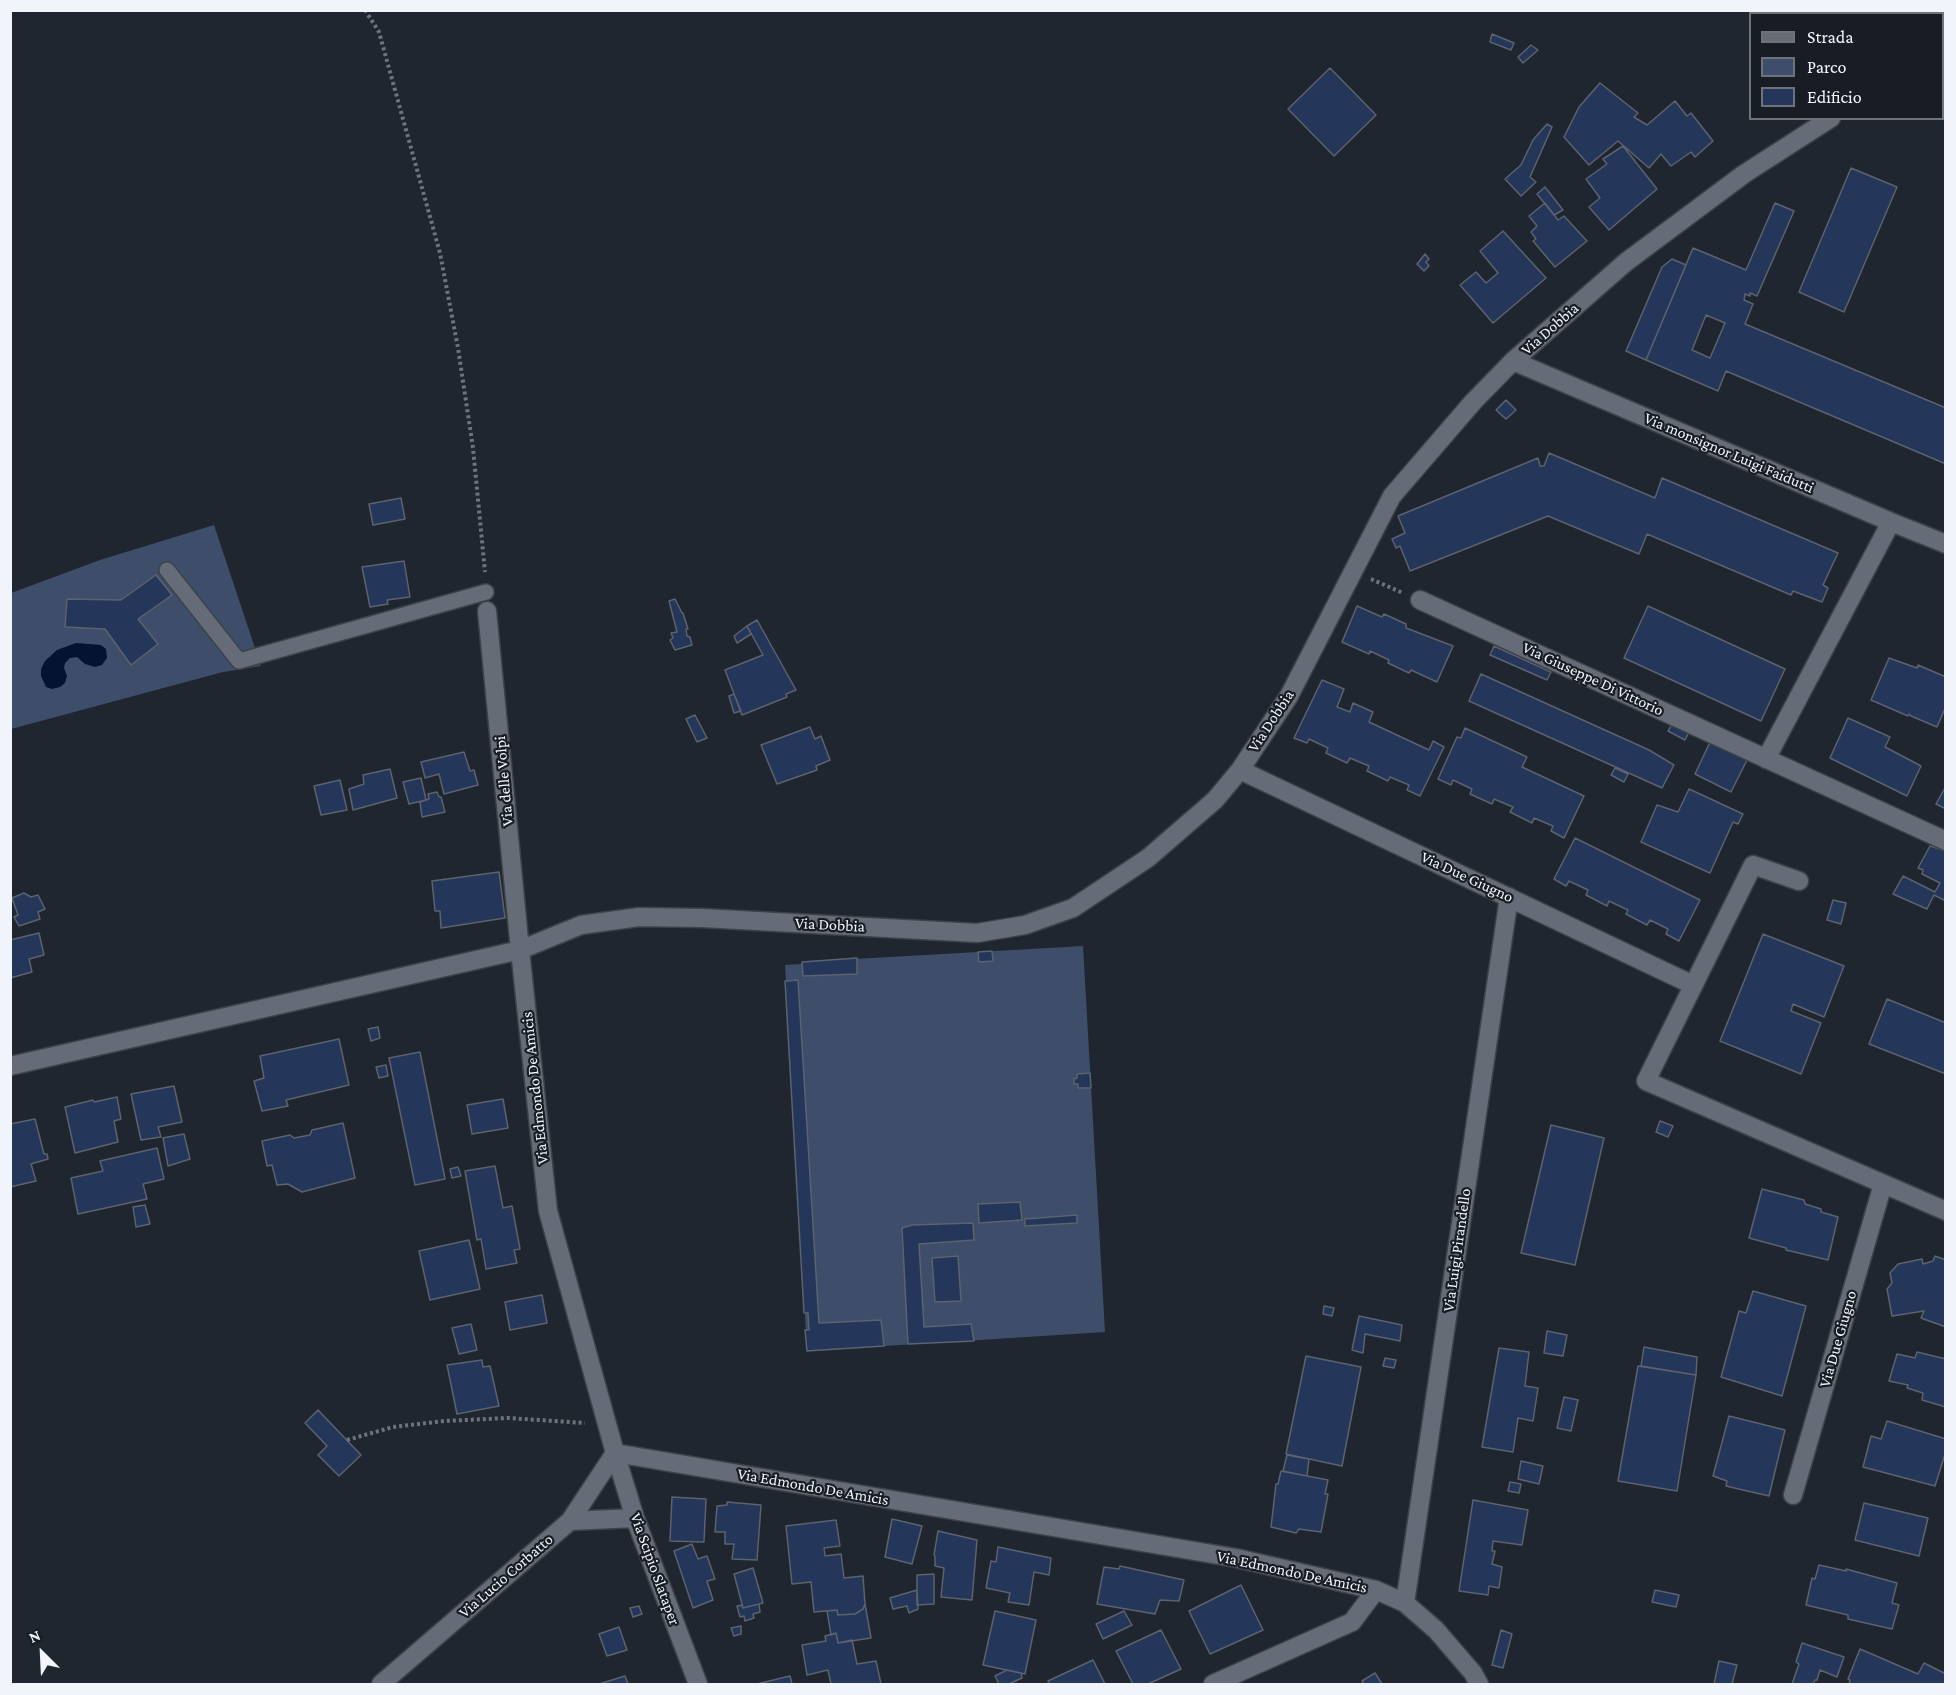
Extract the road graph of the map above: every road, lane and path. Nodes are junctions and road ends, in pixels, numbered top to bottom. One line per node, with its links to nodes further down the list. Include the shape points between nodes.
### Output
1 (365, 10): 8 (path, via 379,32 441,253 473,448)
2 (1829, 120): 3 (street, Via Dobbia, via 1744,174 1626,262)
3 (1513, 361): 4 (street, Via monsignor Luigi Faidutti); 7 (street, Via Dobbia, via 1392,496)
4 (1891, 522): 5 (street, Via monsignor Luigi Faidutti); 11 (street)
5 (1946, 544)
6 (167, 570): 8 (lane, via 239,660)
7 (1352, 571): 9 (path); 12 (street, Via Dobbia, via 1289,696)
8 (486, 592)
9 (1420, 600): 11 (street, Via Giuseppe Di Vittorio)
10 (487, 611): 16 (street, Via delle Volpi)
11 (1766, 759): 13 (street, Via Giuseppe Di Vittorio)
12 (1240, 770): 15 (street, Via Due Giugno); 16 (street, Via Dobbia, via 1215,800 1148,858 1073,908 1025,925 977,933 639,917 581,925)
13 (1946, 841)
14 (1799, 881): 17 (street, via 1753,865)
15 (1509, 897): 17 (street, Via Due Giugno); 28 (street, Via Luigi Pirandello)
16 (520, 950): 18 (street, Via Dobbia); 21 (street, Via Edmondo De Amicis, via 548,1211)
17 (1693, 985): 19 (street, via 1646,1082)
18 (10, 1066)
19 (1883, 1184): 20 (street); 24 (street, Via Due Giugno)
20 (1946, 1211)
21 (607, 1425): 22 (path, via 497,1418 444,1421 393,1427); 23 (street, Via Edmondo De Amicis)
22 (347, 1440)
23 (615, 1453): 25 (street, Via Scipio Slataper); 26 (street, Via Lucio Corbatto); 27 (street, Via Edmondo De Amicis, via 1236,1558)
24 (1793, 1495)
25 (635, 1518): 26 (street); 30 (street, Via Scipio Slataper)
26 (570, 1521): 29 (street, Via Lucio Corbatto)
27 (1376, 1590): 28 (street, Via Edmondo De Amicis); 31 (street, via 1352,1622)
28 (1405, 1603): 32 (street, Via Edmondo De Amicis, via 1436,1630)
29 (381, 1684)
30 (698, 1684)
31 (1214, 1684)
32 (1479, 1684)

